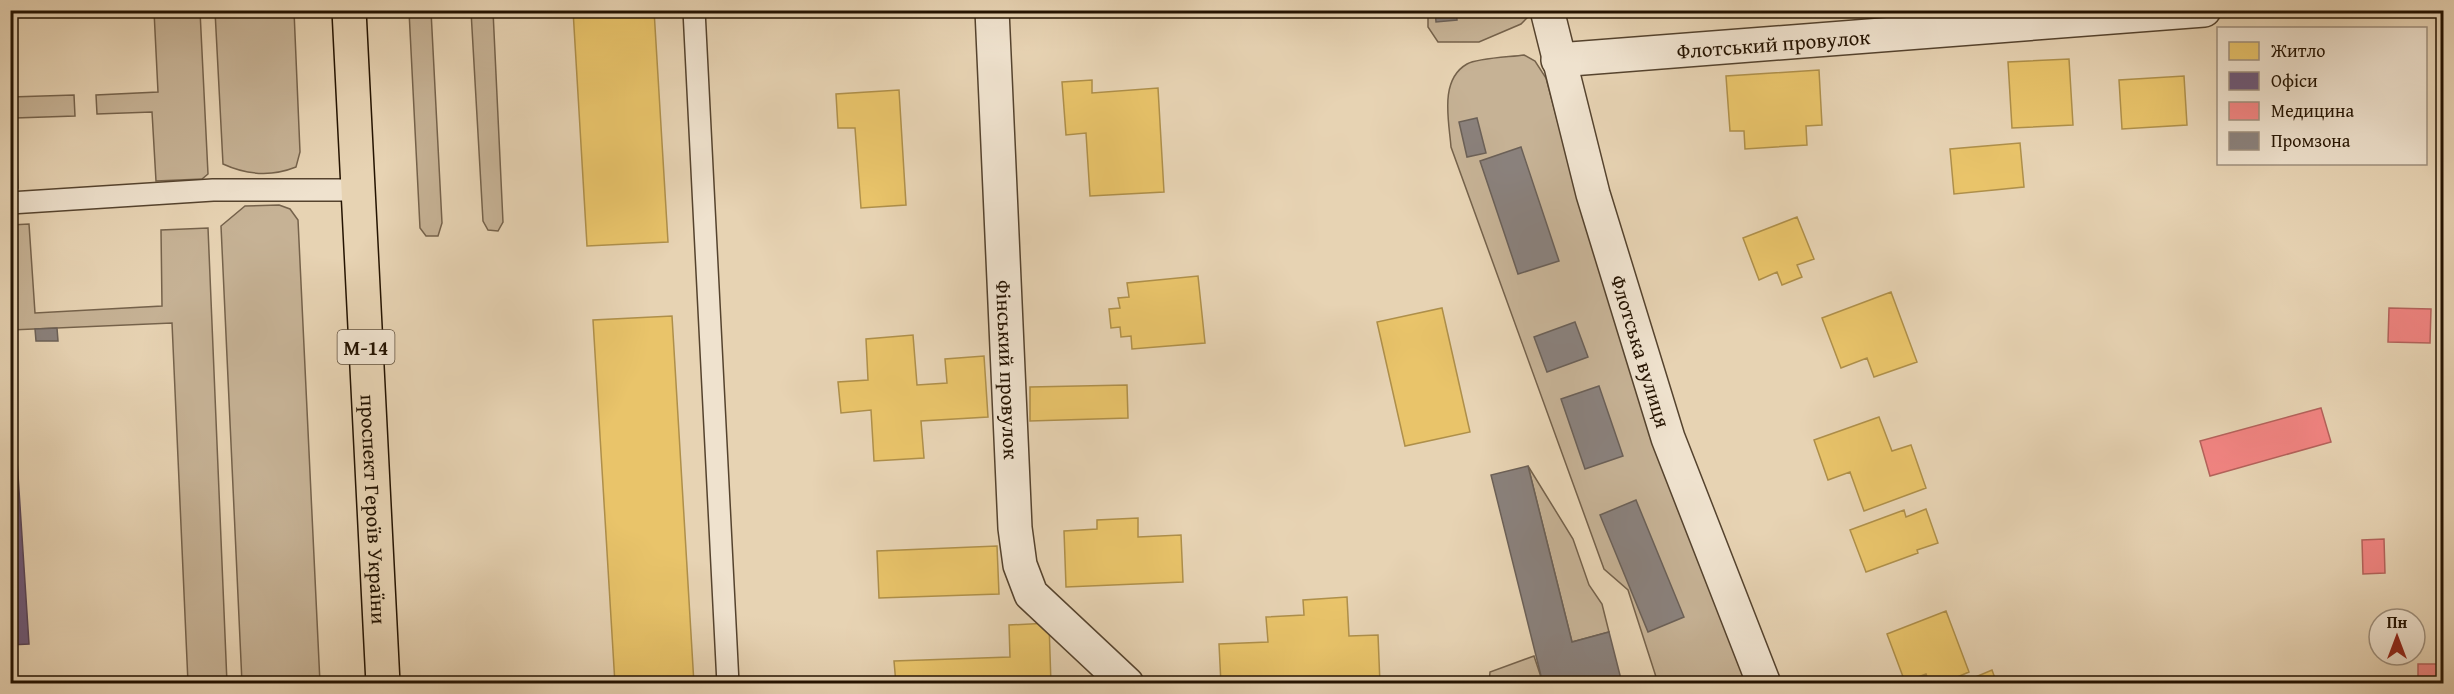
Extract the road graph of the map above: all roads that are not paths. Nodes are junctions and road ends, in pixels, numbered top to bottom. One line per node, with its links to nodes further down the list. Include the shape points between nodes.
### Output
1 (349, 10): 7 (highway, проспект Героїв України / М-14)
2 (694, 10): 10 (lane)
3 (992, 10): 11 (street, Фінський провулок, via 1020,565 1031,594)
4 (1547, 10): 6 (street, Флотська вулиця)
5 (2204, 10): 6 (street, Флотський провулок)
6 (1558, 60): 12 (street, Флотська вулиця, via 1593,194 1668,438)
7 (358, 190): 8 (lane, via 213,190); 9 (highway, проспект Героїв України / М-14)
8 (10, 203)
9 (383, 684)
10 (728, 684)
11 (1127, 684)
12 (1764, 684)

